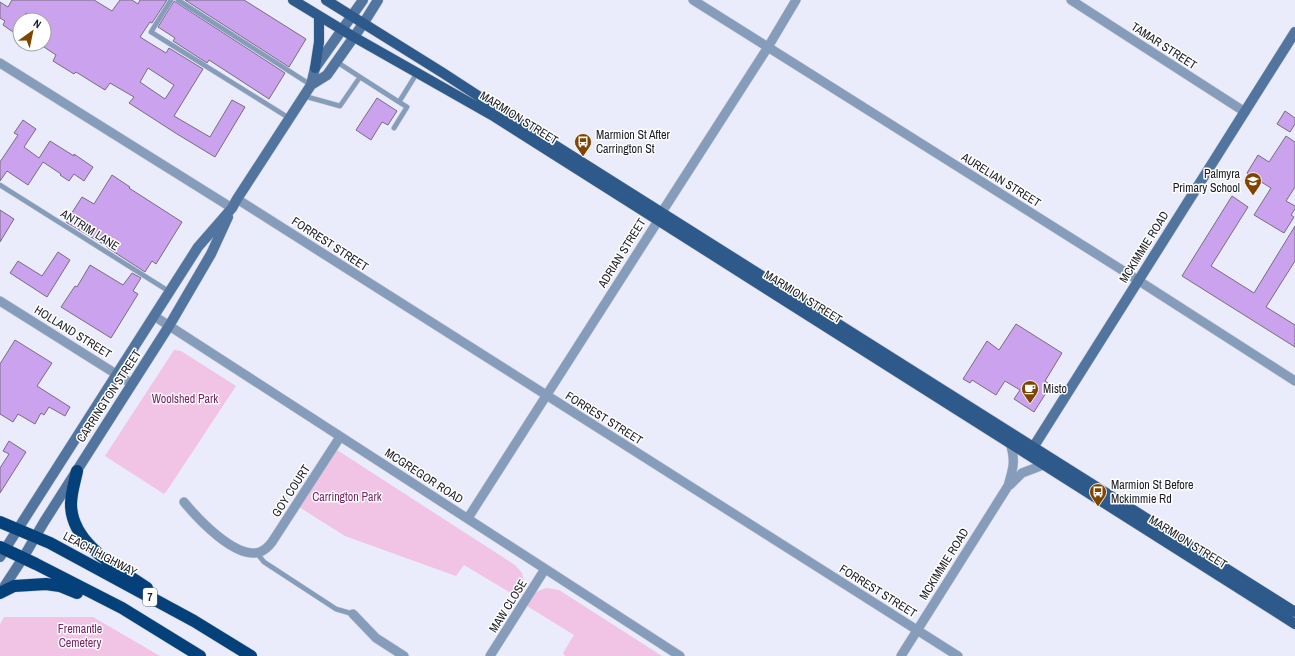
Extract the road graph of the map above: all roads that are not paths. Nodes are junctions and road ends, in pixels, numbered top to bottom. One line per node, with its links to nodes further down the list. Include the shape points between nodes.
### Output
1 (171, 0): 26 (lane, via 151,32)
2 (178, 0): 22 (lane)
3 (293, 0): 10 (main road, MARMION STREET)
4 (326, 0): 11 (main road, MARMION STREET)
5 (363, 0): 11 (main road, CARRINGTON STREET)
6 (378, 0): 12 (main road, CARRINGTON STREET)
7 (693, 0): 16 (street, AURELIAN STREET)
8 (796, 0): 16 (street, ADRIAN STREET)
9 (1071, 0): 25 (street, TAMAR STREET)
10 (319, 16): 13 (main road, MARMION STREET); 19 (main road)
11 (352, 17): 12 (main road, MARMION STREET); 13 (main road, CARRINGTON STREET)
12 (363, 24): 15 (main road, CARRINGTON STREET); 30 (main road, MARMION STREET, via 443,73)
13 (343, 30): 15 (main road, MARMION STREET); 19 (main road, CARRINGTON STREET)
14 (1295, 32): 25 (main road, MCKIMMIE ROAD)
15 (354, 37): 17 (main road, CARRINGTON STREET); 20 (main road, MARMION STREET)
16 (768, 47): 30 (street, ADRIAN STREET); 31 (street, AURELIAN STREET)
17 (337, 62): 21 (lane); 22 (main road, CARRINGTON STREET, via 327,75)
18 (0, 63): 29 (street, FORREST STREET)
19 (315, 68): 22 (main road, CARRINGTON STREET)
20 (417, 73): 24 (lane); 30 (main road, MARMION STREET)
21 (360, 77): 23 (lane, via 340,106); 24 (lane)
22 (311, 85): 23 (main road, CARRINGTON STREET)
23 (304, 96): 26 (main road, CARRINGTON STREET)
24 (399, 102): 27 (lane, via 407,107)
25 (1245, 112): 31 (main road, MCKIMMIE ROAD)
26 (289, 119): 29 (main road, CARRINGTON STREET)
27 (394, 128)
28 (0, 185): 32 (lane, ANTRIM LANE)
29 (234, 204): 32 (main road, CARRINGTON STREET, via 198,247); 35 (main road, CARRINGTON STREET, via 212,254); 39 (street, FORREST STREET)
30 (659, 216): 39 (street, ADRIAN STREET); 41 (main road, MARMION STREET); 42 (main road, MARMION STREET)
31 (1138, 281): 37 (street, AURELIAN STREET); 42 (main road, MCKIMMIE ROAD)
32 (170, 292): 34 (main road, CARRINGTON STREET)
33 (0, 301): 36 (street, HOLLAND STREET)
34 (154, 316): 35 (street, MCGREGOR ROAD); 36 (main road, CARRINGTON STREET)
35 (169, 326): 38 (main road, CARRINGTON STREET); 40 (street, MCGREGOR ROAD)
36 (116, 374): 38 (street, HOLLAND STREET); 49 (main road, CARRINGTON STREET)
37 (1295, 381)
38 (132, 384): 44 (main road, CARRINGTON STREET)
39 (546, 396): 47 (street, ADRIAN STREET); 61 (street, FORREST STREET)
40 (340, 437): 47 (street, MCGREGOR ROAD); 52 (street, GOY COURT, via 272,542 261,552)
41 (1010, 443): 42 (main road, MARMION STREET); 45 (street, MCKIMMIE ROAD, via 1014,465)
42 (1030, 451): 43 (main road, MARMION STREET); 56 (main road, MARMION STREET)
43 (1043, 465): 45 (street, MCKIMMIE ROAD, via 1022,473); 59 (main road, MARMION STREET)
44 (77, 471): 50 (main road, CARRINGTON STREET); 58 (highway, via 71,515 87,544)
45 (1008, 486): 61 (street, MCKIMMIE ROAD)
46 (184, 502): 52 (street, via 201,521 232,546 245,552)
47 (468, 518): 54 (street, MCGREGOR ROAD)
48 (0, 522): 49 (highway, 7)
49 (17, 529): 50 (highway, LEACH HIGHWAY / 7); 51 (main road, CARRINGTON STREET)
50 (36, 536): 53 (main road, CARRINGTON STREET); 58 (highway, LEACH HIGHWAY / 7)
51 (2, 551): 53 (highway, 7)
52 (256, 552): 57 (lane, via 264,562 336,609)
53 (23, 558): 55 (main road, CARRINGTON STREET); 60 (highway, 7, via 122,608)
54 (545, 570): 65 (street, MAW CLOSE); 66 (street, MCGREGOR ROAD)
55 (0, 593): 60 (highway, via 14,586 60,586)
56 (1295, 612)
57 (353, 614): 64 (street, via 376,638)
58 (194, 621): 63 (highway, LEACH HIGHWAY / 7)
59 (1295, 624)
60 (158, 630): 62 (highway, 7)
61 (917, 630): 67 (street, MCKIMMIE ROAD); 68 (street, FORREST STREET)
62 (200, 656)
63 (251, 656)
64 (404, 656)
65 (490, 656)
66 (680, 656)
67 (901, 656)
68 (958, 656)

